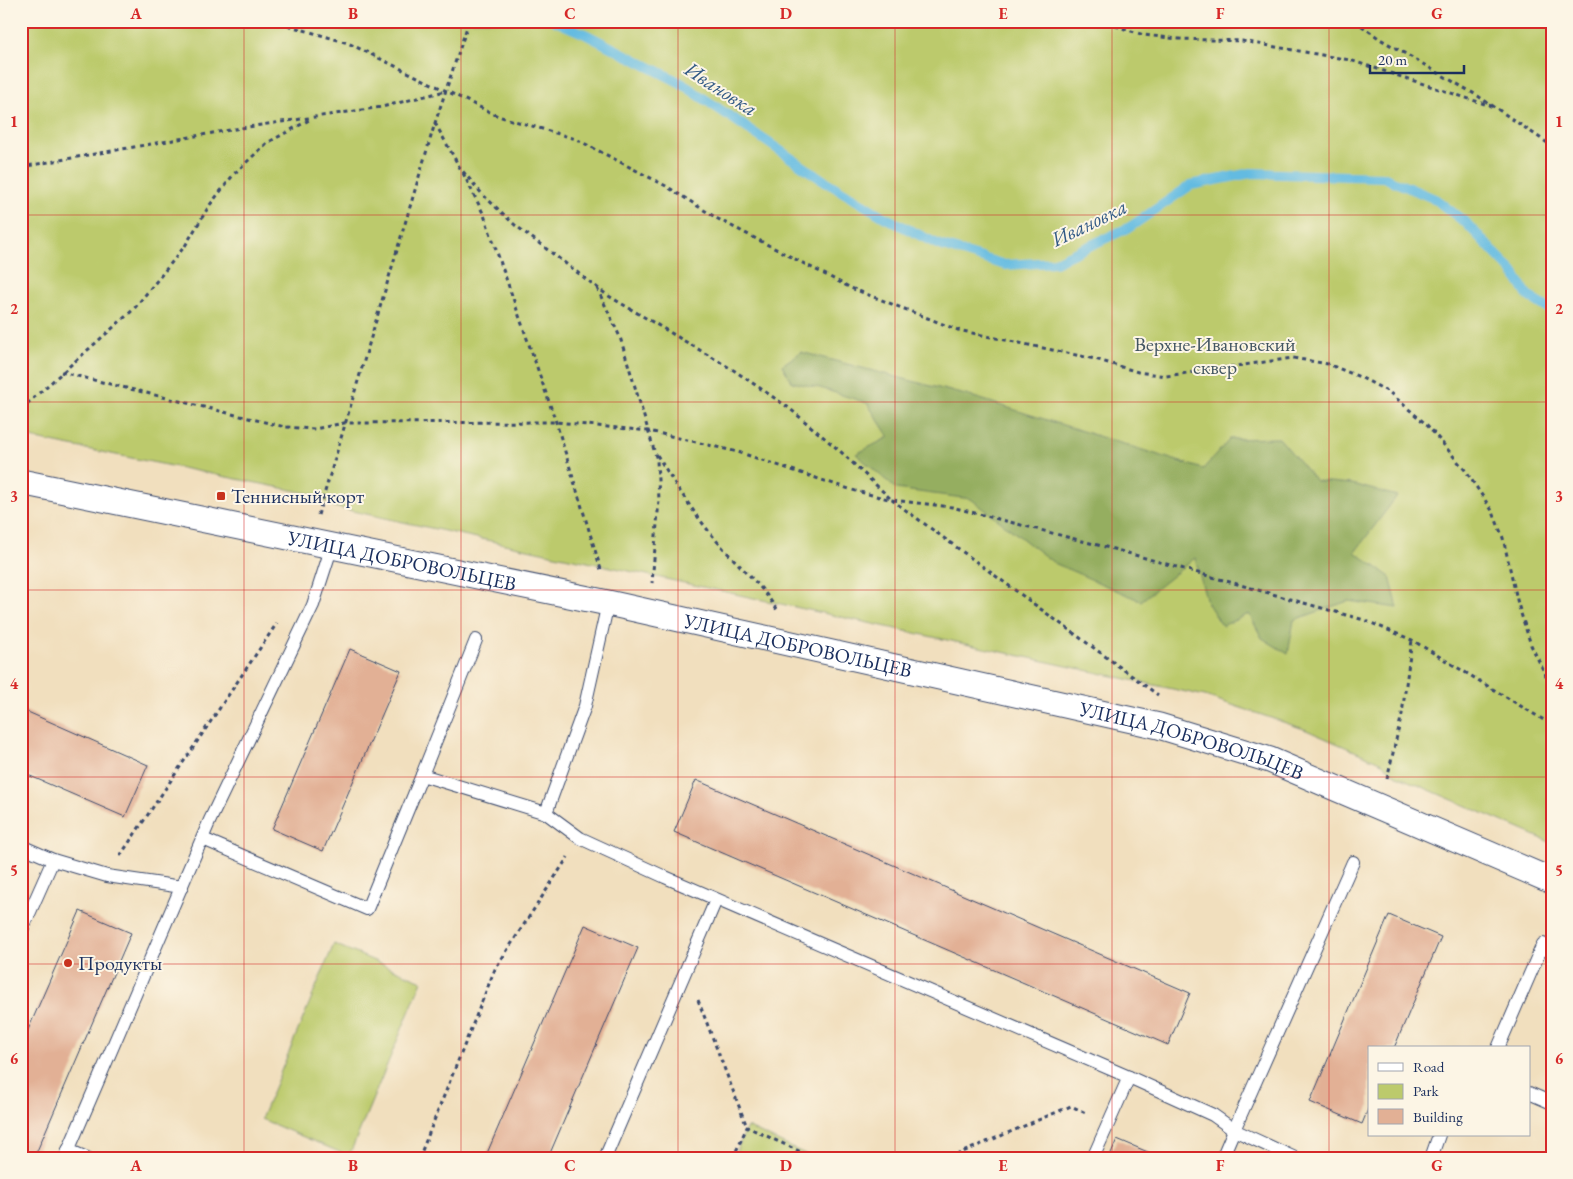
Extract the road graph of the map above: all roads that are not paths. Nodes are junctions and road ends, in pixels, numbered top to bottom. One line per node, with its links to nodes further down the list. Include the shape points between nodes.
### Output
1 (21, 482): 2 (street, УЛИЦА ДОБРОВОЛЬЦЕВ)
2 (332, 546): 3 (street, УЛИЦА ДОБРОВОЛЬЦЕВ); 7 (lane, via 313,605)
3 (608, 603): 6 (lane, via 585,706); 11 (street, УЛИЦА ДОБРОВОЛЬЦЕВ, via 1159,726 1270,760)
4 (476, 640): 5 (lane)
5 (422, 775): 6 (lane); 7 (lane, via 366,909)
6 (546, 813): 13 (lane, via 580,838)
7 (203, 839): 12 (lane)
8 (21, 846): 9 (lane)
9 (53, 860): 12 (lane, via 107,876); 14 (lane)
10 (1353, 862): 20 (lane)
11 (1552, 881)
12 (182, 887): 22 (lane)
13 (716, 900): 17 (lane); 24 (lane)
14 (21, 932)
15 (1543, 944): 16 (lane)
16 (1499, 1046)
17 (1129, 1077): 20 (lane, via 1213,1115); 25 (lane)
18 (1530, 1093): 19 (lane)
19 (1552, 1103)
20 (1234, 1130): 26 (lane); 27 (lane)
21 (1439, 1136): 28 (lane)
22 (66, 1154): 23 (lane)
23 (88, 1158)
24 (605, 1158)
25 (1093, 1158)
26 (1222, 1158)
27 (1295, 1158)
28 (1432, 1158)

